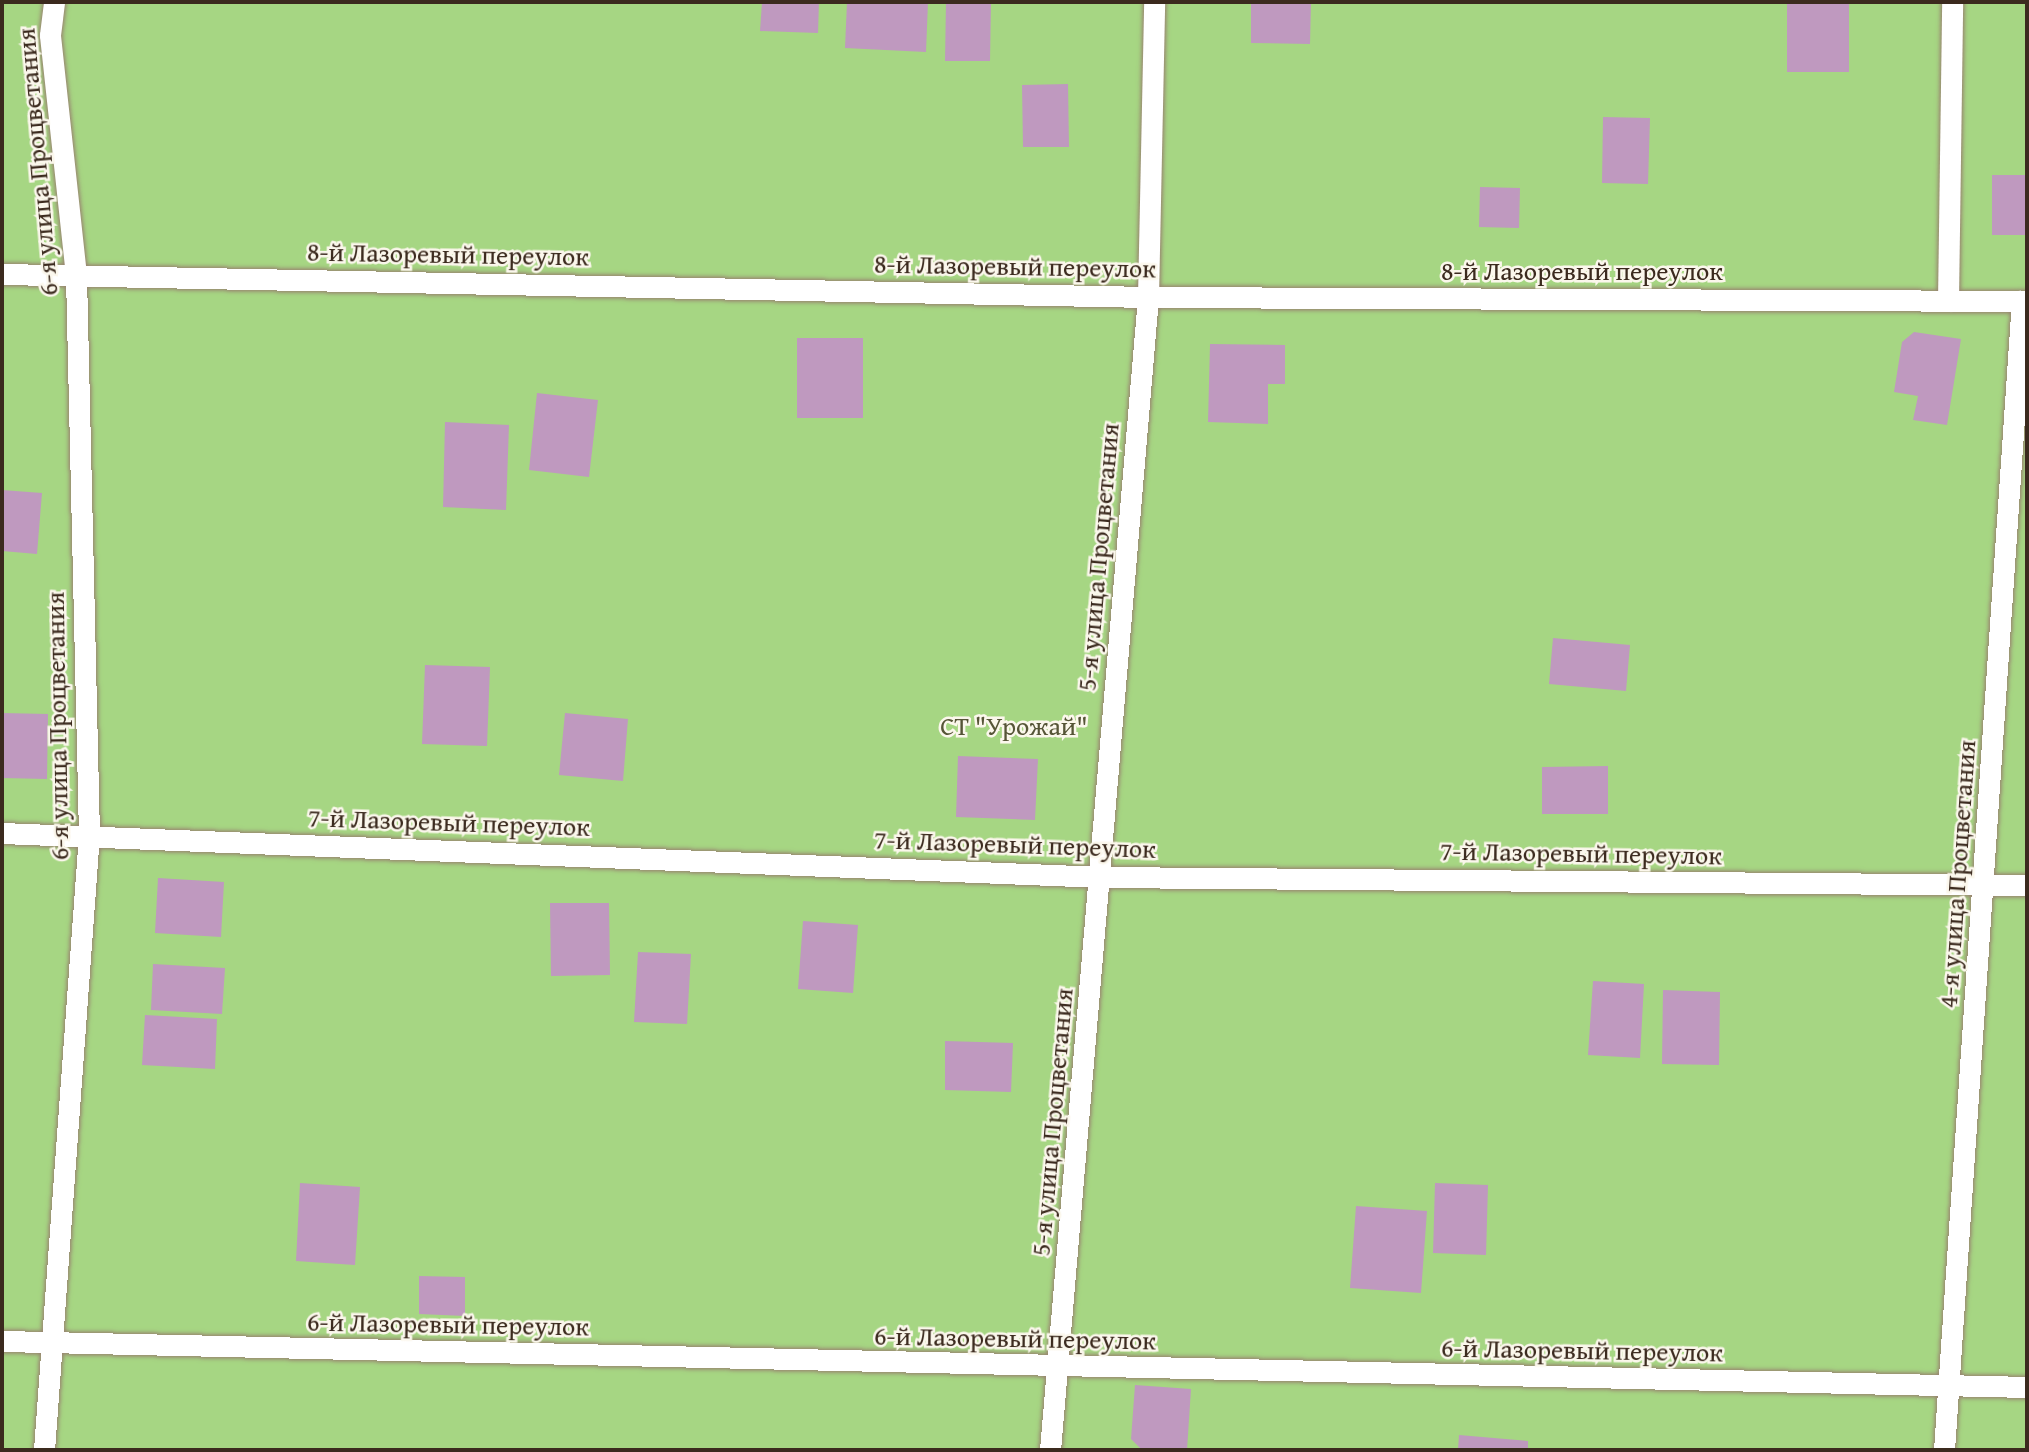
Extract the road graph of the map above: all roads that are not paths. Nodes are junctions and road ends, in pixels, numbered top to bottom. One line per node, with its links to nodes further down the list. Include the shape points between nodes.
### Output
1 (54, 2): 5 (lane, 6-я улица Процветания, via 50,35)
2 (1154, 2): 6 (lane, 5-я улица Процветания)
3 (1952, 2): 7 (lane)
4 (2, 274): 5 (lane, 8-й Лазоревый переулок)
5 (76, 275): 6 (lane, 8-й Лазоревый переулок); 10 (lane, 6-я улица Процветания)
6 (1148, 296): 7 (lane, 8-й Лазоревый переулок); 11 (lane, 5-я улица Процветания)
7 (1948, 301): 8 (lane, 8-й Лазоревый переулок)
8 (2025, 301): 12 (lane, 4-я улица Процветания)
9 (2, 833): 10 (lane, 7-й Лазоревый переулок)
10 (89, 835): 11 (lane, 7-й Лазоревый переулок); 15 (lane, 6-я улица Процветания)
11 (1100, 877): 12 (lane, 7-й Лазоревый переулок); 16 (lane, 5-я улица Процветания)
12 (1985, 885): 13 (lane, 7-й Лазоревый переулок); 17 (lane, 4-я улица Процветания)
13 (2027, 885)
14 (2, 1342): 15 (lane, 6-й Лазоревый переулок)
15 (52, 1342): 16 (lane, 6-й Лазоревый переулок); 19 (lane, 6-я улица Процветания)
16 (1060, 1368): 17 (lane, 6-й Лазоревый переулок); 20 (lane, 5-я улица Процветания)
17 (1950, 1385): 18 (lane, 6-й Лазоревый переулок); 21 (lane, 4-я улица Процветания)
18 (2027, 1387)
19 (44, 1450)
20 (1050, 1450)
21 (1944, 1450)

